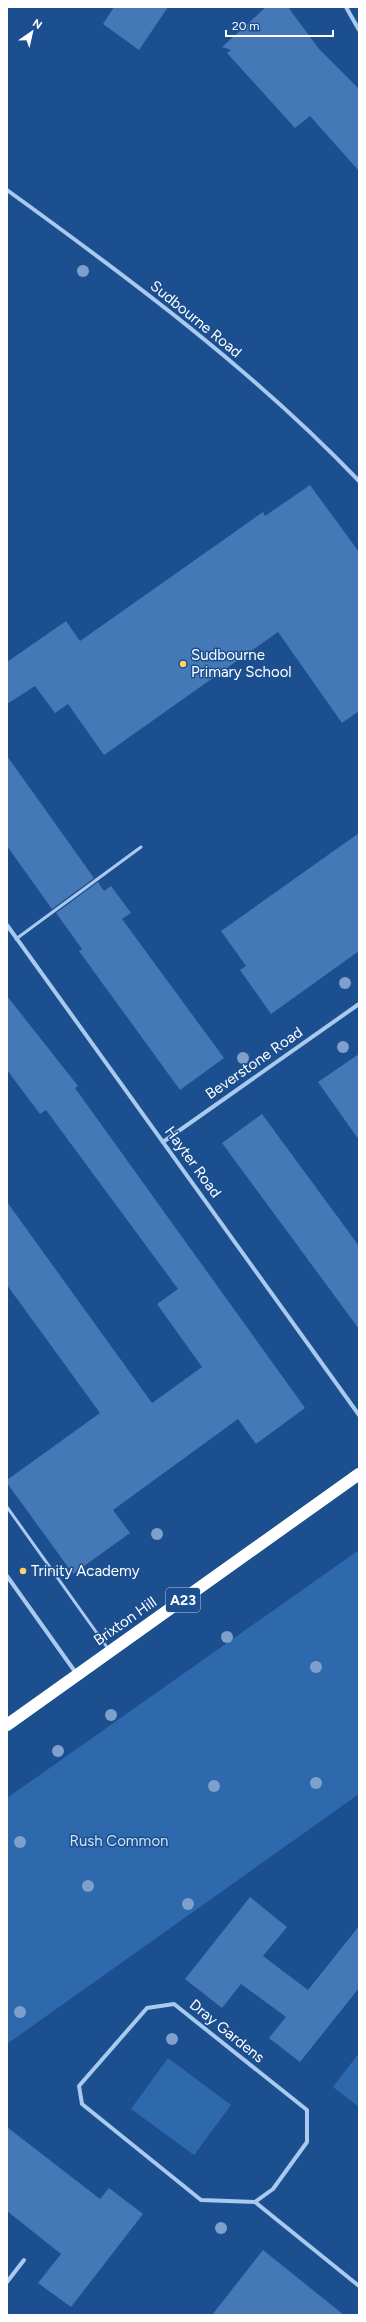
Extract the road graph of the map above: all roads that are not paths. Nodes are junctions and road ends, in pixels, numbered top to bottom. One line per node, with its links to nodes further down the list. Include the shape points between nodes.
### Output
1 (346, 7): 2 (street)
2 (359, 30)
3 (7, 190): 4 (street, Sudbourne Road, via 116,269 203,339 289,413)
4 (359, 481)
5 (141, 847): 7 (lane)
6 (7, 925): 7 (street, Hayter Road)
7 (16, 939): 9 (street, Hayter Road)
8 (359, 1004): 9 (street, Beverstone Road)
9 (164, 1142): 10 (street, Hayter Road)
10 (359, 1415)
11 (359, 1474): 14 (highway, Brixton Hill / A23)
12 (7, 1507): 14 (lane)
13 (7, 1576): 15 (street)
14 (110, 1651): 15 (highway, Brixton Hill / A23)
15 (77, 1674): 16 (highway, Brixton Hill / A23)
16 (7, 1725)
17 (255, 2202): 17 (street, Dray Gardens, via 273,2189 307,2142 307,2110 174,2004 147,2008 79,2086 82,2104 201,2200); 20 (street)
18 (24, 2260): 19 (street)
19 (7, 2282)
20 (359, 2286)

